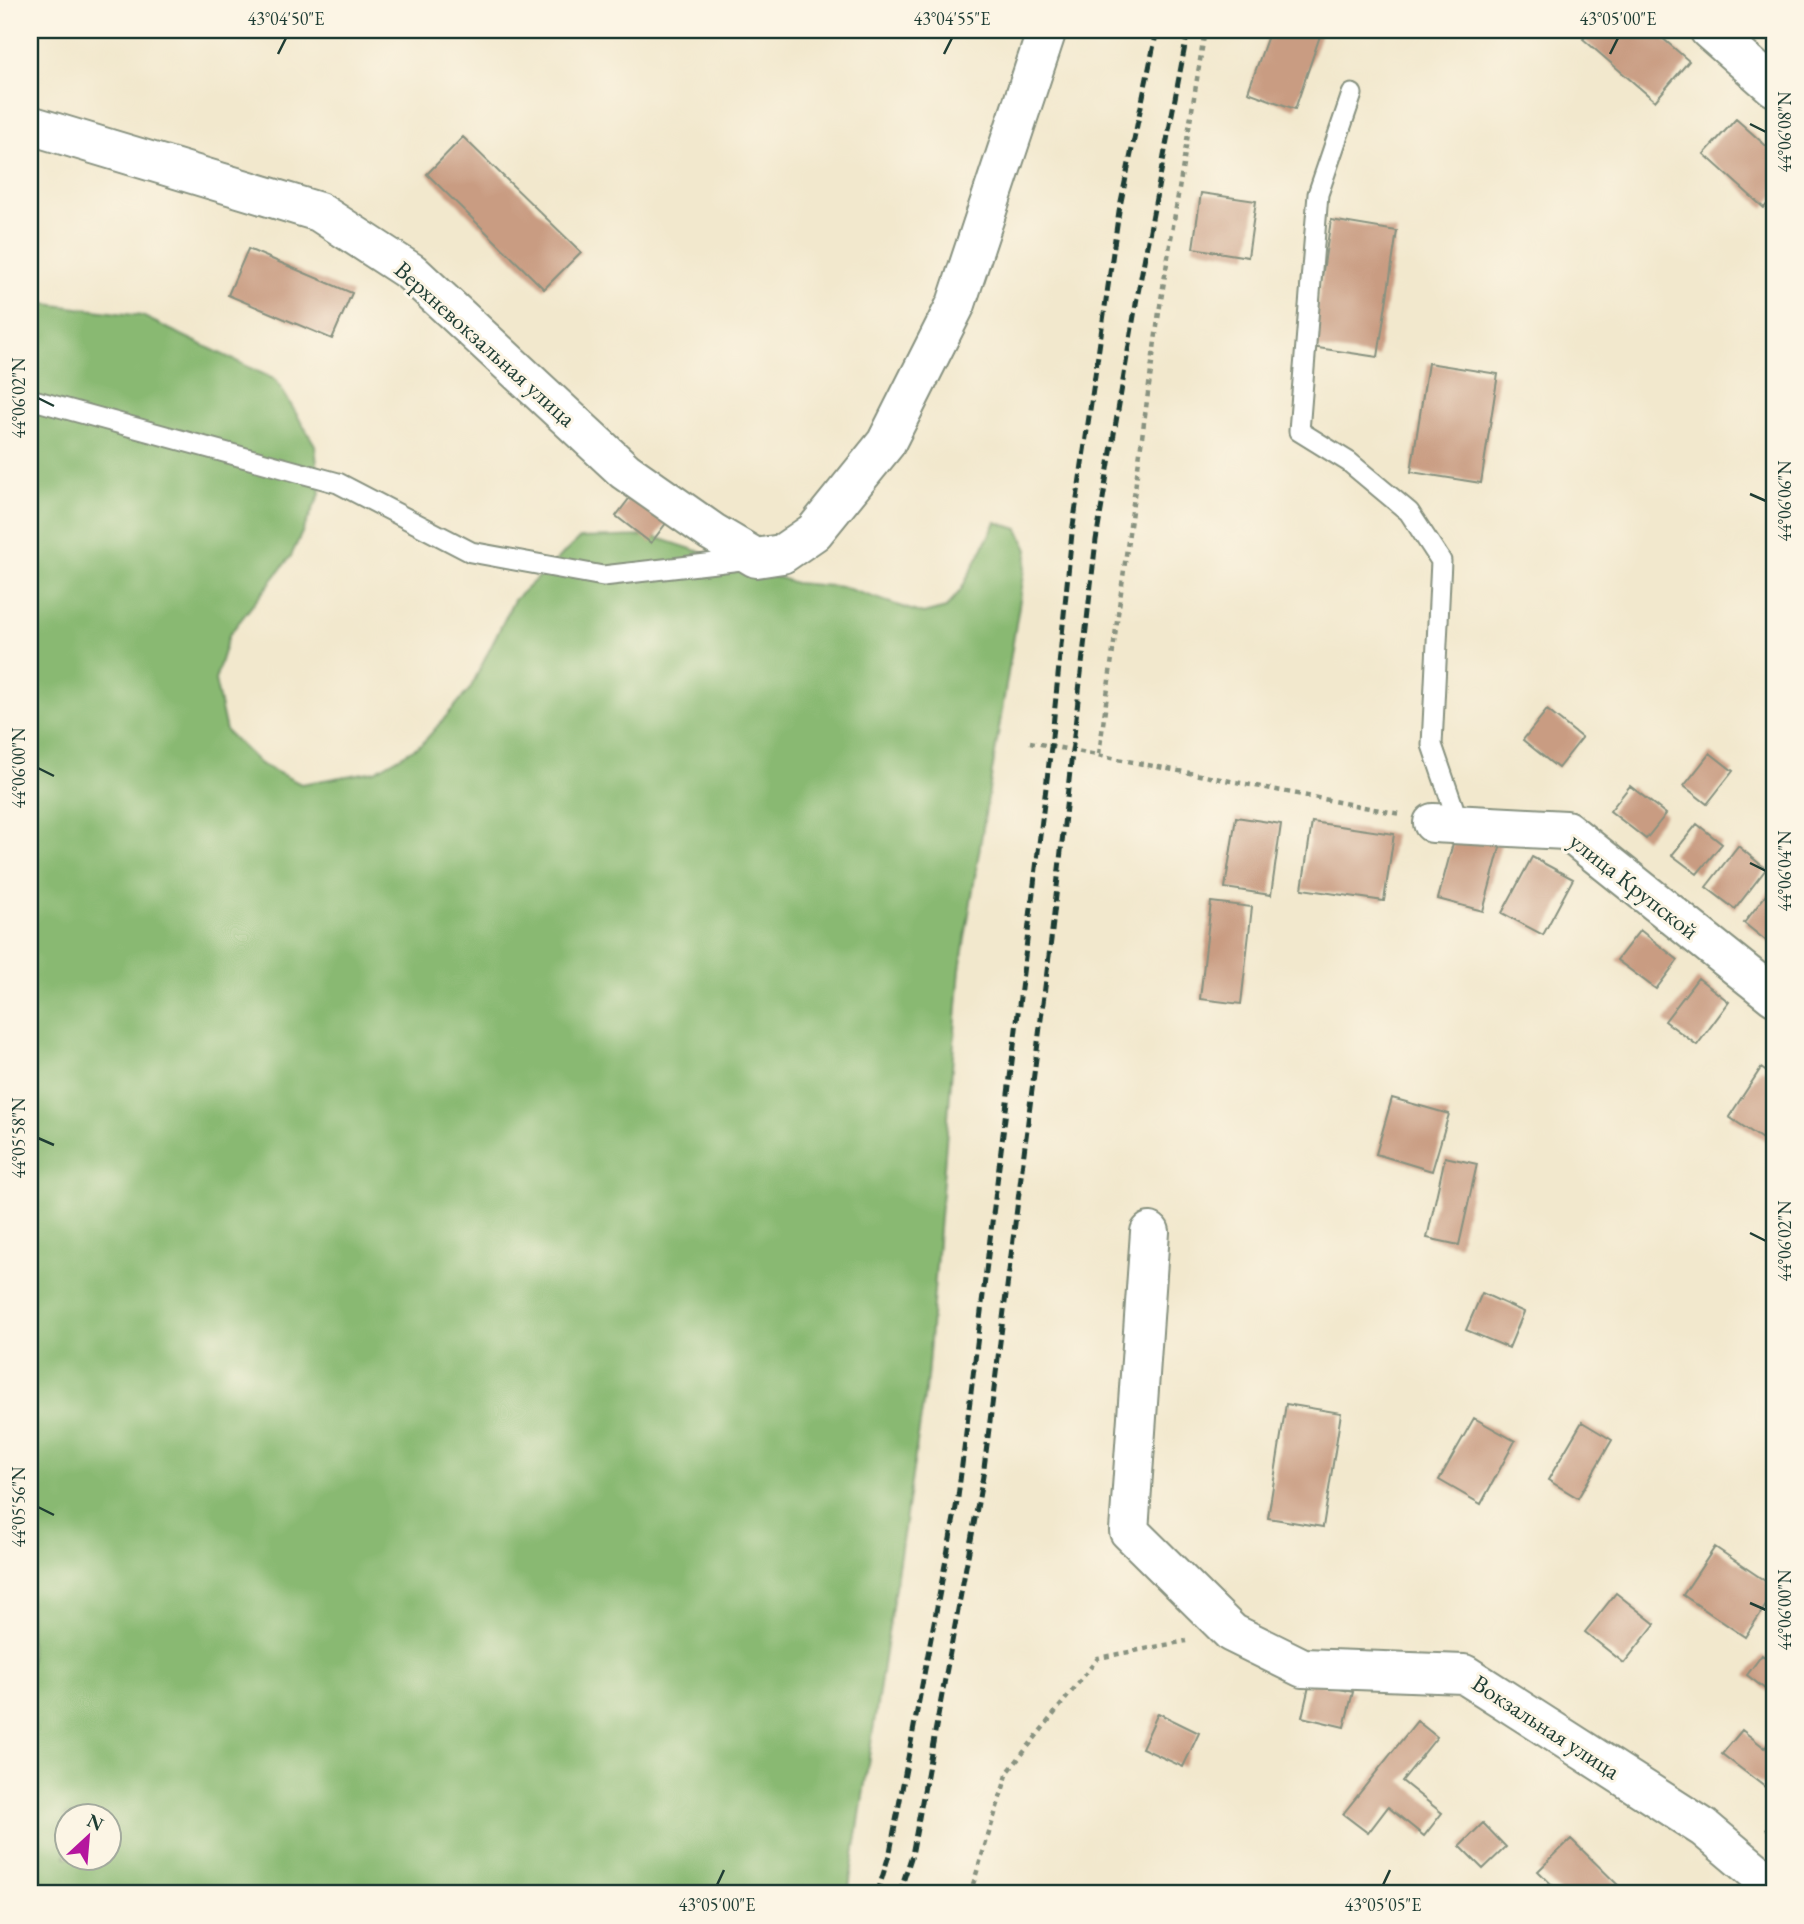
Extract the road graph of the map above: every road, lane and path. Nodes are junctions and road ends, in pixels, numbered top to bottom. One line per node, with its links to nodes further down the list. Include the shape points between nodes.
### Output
1 (1047, 30): 8 (street, via 956,304 886,443 814,532 782,554)
2 (1205, 30): 10 (path, via 1159,312)
3 (1709, 30): 4 (street)
4 (1774, 87)
5 (1352, 94): 11 (lane, via 1318,194 1299,431 1349,462 1409,512 1441,561 1432,745)
6 (30, 125): 8 (street, Верхневокзальная улица, via 319,212 411,272 625,471)
7 (30, 399): 8 (lane, via 338,483 471,552 603,576)
8 (755, 558)
9 (1030, 742): 10 (path)
10 (1099, 754): 11 (path)
11 (1446, 824): 12 (street, улица Крупской, via 1566,830)
12 (1774, 996)
13 (1150, 1232): 14 (street, Вокзальная улица, via 1129,1531)
14 (1232, 1633): 15 (street, Вокзальная улица, via 1303,1668 1464,1674 1704,1828); 16 (path, via 1098,1657 1008,1772)
15 (1774, 1887)
16 (970, 1894)

